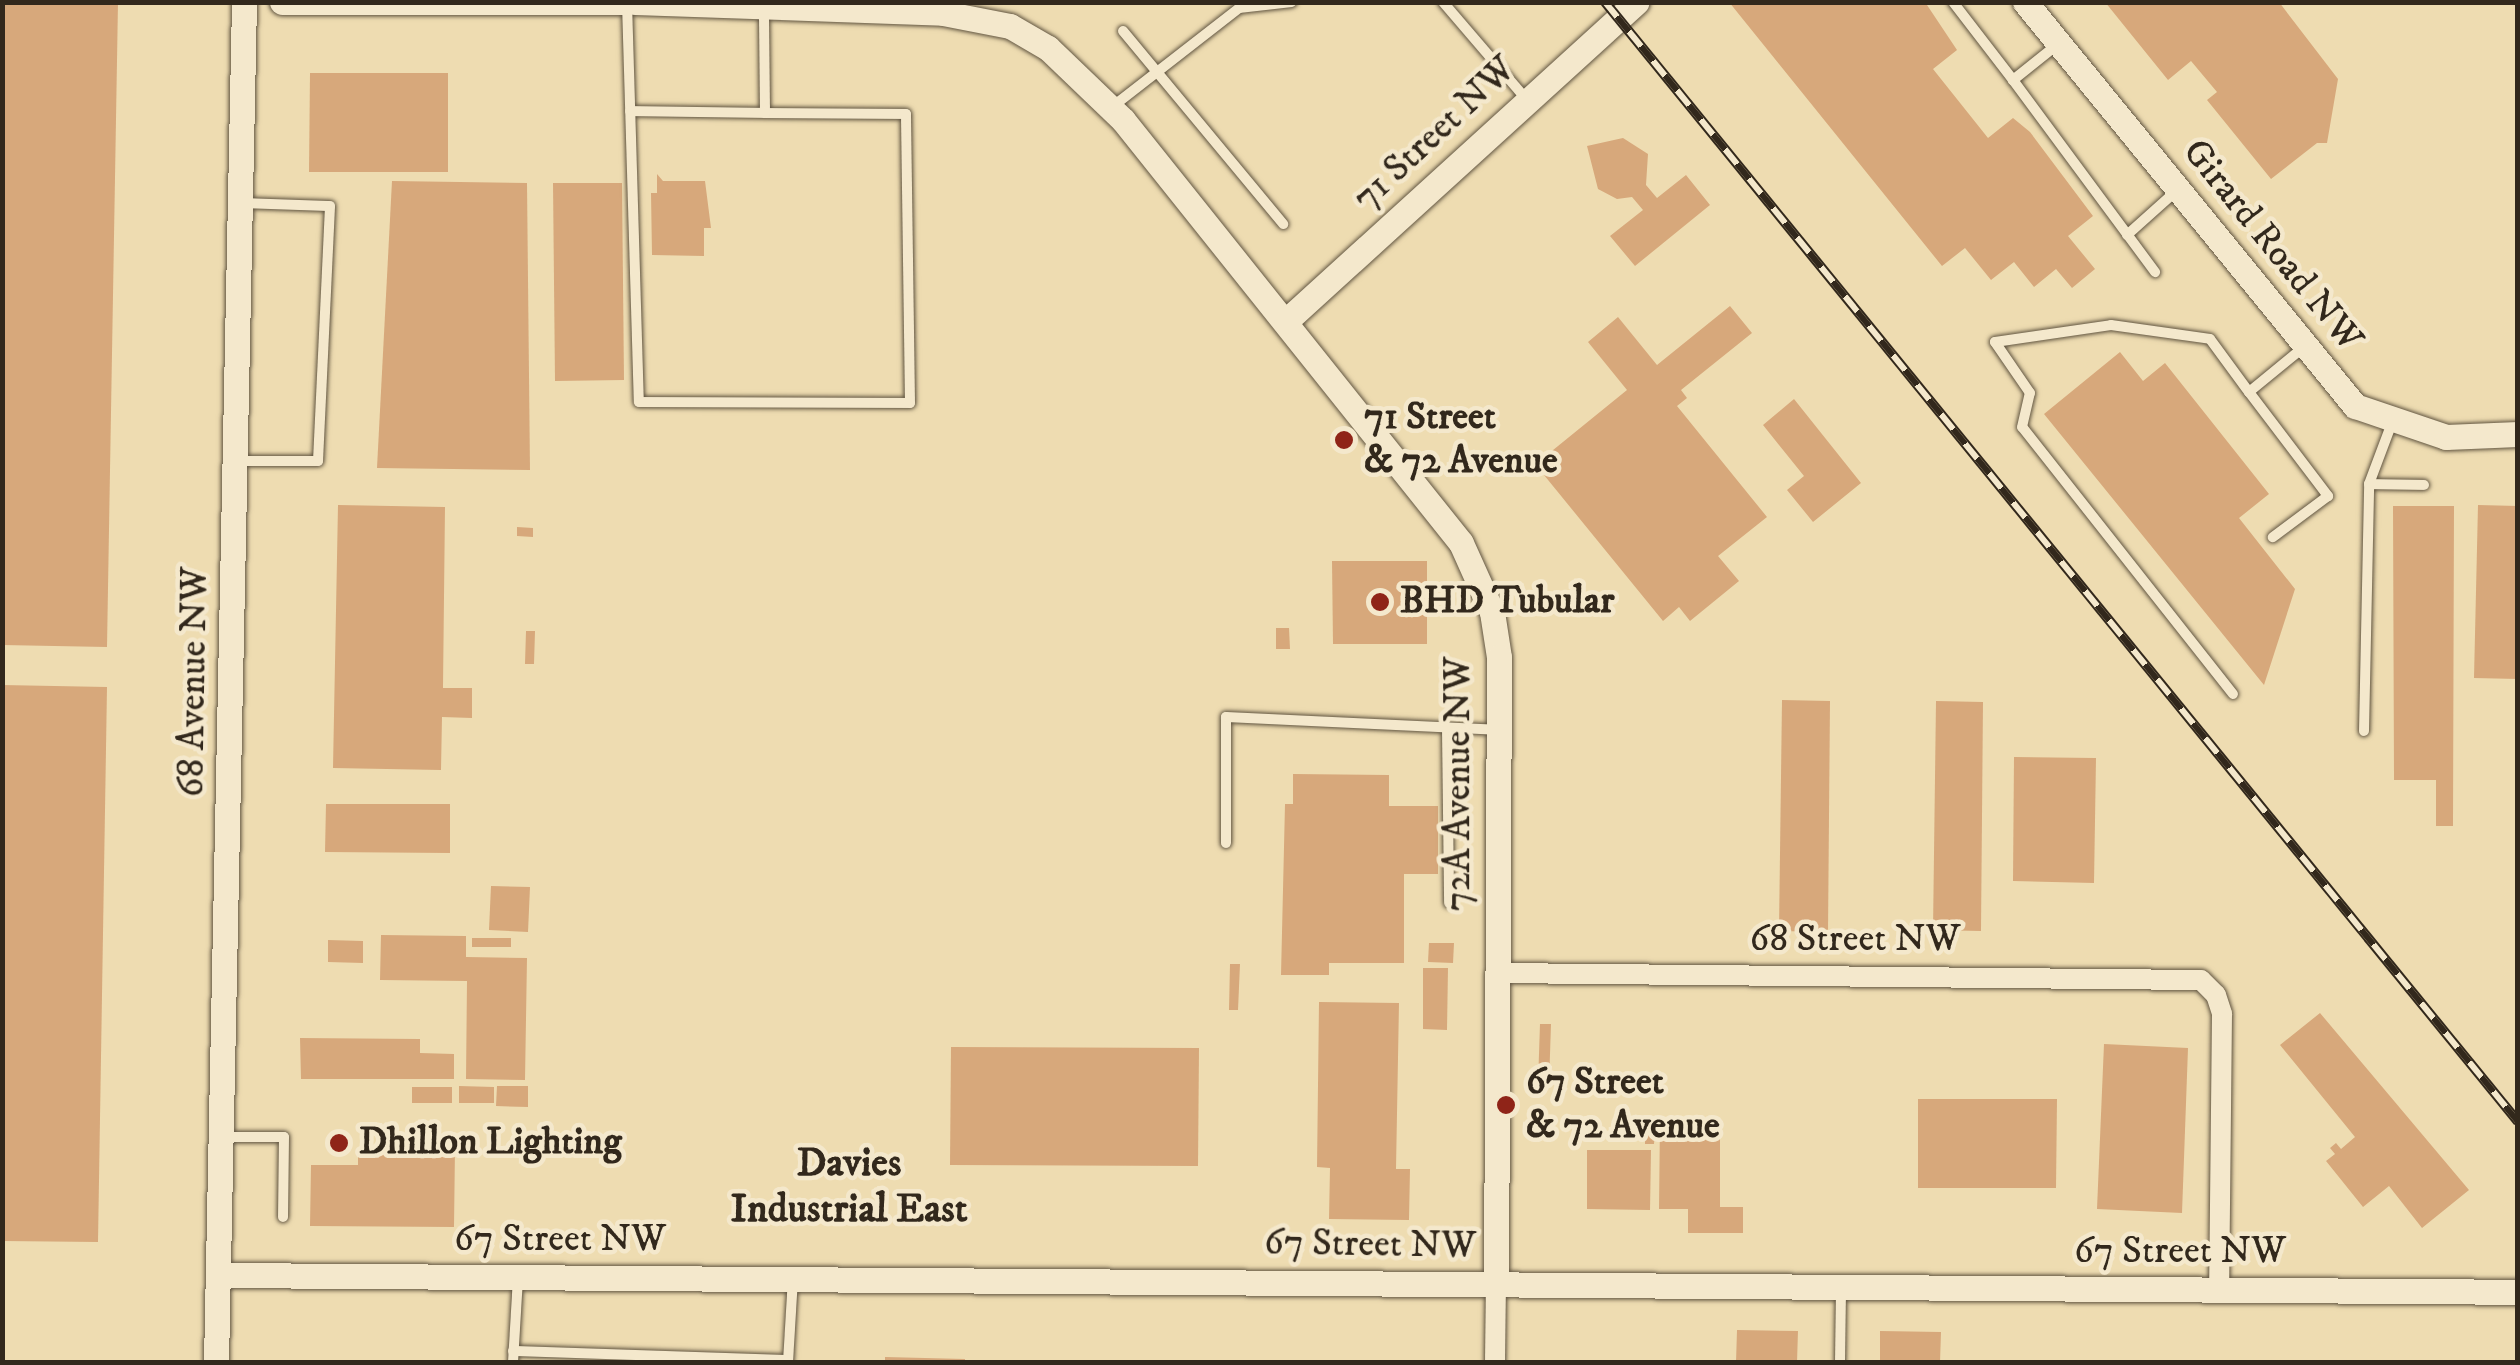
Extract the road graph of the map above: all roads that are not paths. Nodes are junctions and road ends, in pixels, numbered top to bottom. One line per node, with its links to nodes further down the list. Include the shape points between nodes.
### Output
1 (244, 2): 23 (street, 68 Avenue NW)
2 (282, 2): 11 (street)
3 (624, 2): 10 (street); 20 (lane)
4 (636, 2): 12 (street)
5 (1292, 2): 16 (lane, via 1239,8)
6 (1444, 2): 18 (lane)
7 (1636, 2): 18 (street, 71 Street NW)
8 (1953, 2): 17 (lane)
9 (2025, 2): 15 (street, Girard Road NW)
10 (553, 3): 11 (street)
11 (441, 4)
12 (764, 4): 13 (street); 21 (lane)
13 (840, 4): 19 (street, 72A Avenue NW, via 1010,26 1082,75)
14 (1123, 30): 16 (lane)
15 (2058, 43): 17 (lane); 22 (street, Girard Road NW)
16 (1158, 73): 19 (lane); 24 (lane)
17 (2013, 80): 25 (lane)
18 (1527, 100): 27 (street, 71 Street NW)
19 (1112, 108): 27 (street, 72A Avenue NW)
20 (630, 111): 21 (lane); 21 (lane, via 639,402 910,403 906,114)
21 (765, 113)
22 (2177, 191): 25 (lane); 28 (street, Girard Road NW)
23 (239, 203): 32 (street, 68 Avenue NW); 32 (lane, via 330,206 318,461)
24 (1284, 224)
25 (2127, 235): 26 (lane)
26 (2155, 272)
27 (1286, 321): 38 (street, 72A Avenue NW, via 1476,567 1496,632)
28 (2306, 345): 29 (lane); 30 (street, Girard Road NW, via 2356,406)
29 (2248, 392): 35 (lane, via 2328,496); 36 (lane, via 2210,339 2111,325 1995,342 2030,393 2022,427)
30 (2394, 420): 31 (street, Girard Road NW, via 2446,437); 33 (lane)
31 (2518, 434)
32 (234, 461): 43 (street, 68 Avenue NW)
33 (2369, 484): 34 (lane); 39 (lane)
34 (2424, 485)
35 (2273, 537)
36 (2232, 694)
37 (1447, 729): 38 (lane); 40 (lane, via 1226,717); 41 (lane)
38 (1498, 730): 42 (street, 72A Avenue NW)
39 (2364, 731)
40 (1226, 843)
41 (1450, 902)
42 (1497, 974): 48 (street, 72A Avenue NW); 50 (street, 68 Street NW, via 2180,976 2209,987 2222,1014)
43 (224, 1137): 44 (lane, via 284,1137); 45 (street, 68 Avenue NW)
44 (284, 1217)
45 (222, 1274): 46 (street, 67 Street NW); 54 (street, 68 Avenue NW)
46 (518, 1278): 47 (street, 67 Street NW); 52 (lane)
47 (793, 1279): 48 (street, 67 Street NW); 53 (lane)
48 (1496, 1284): 49 (street, 67 Street NW); 55 (street, 72A Avenue NW)
49 (1841, 1287): 50 (street, 67 Street NW); 56 (lane)
50 (2220, 1289): 51 (street, 67 Street NW)
51 (2518, 1292)
52 (513, 1356): 53 (lane)
53 (788, 1361)
54 (216, 1362)
55 (1495, 1362)
56 (1840, 1362)

